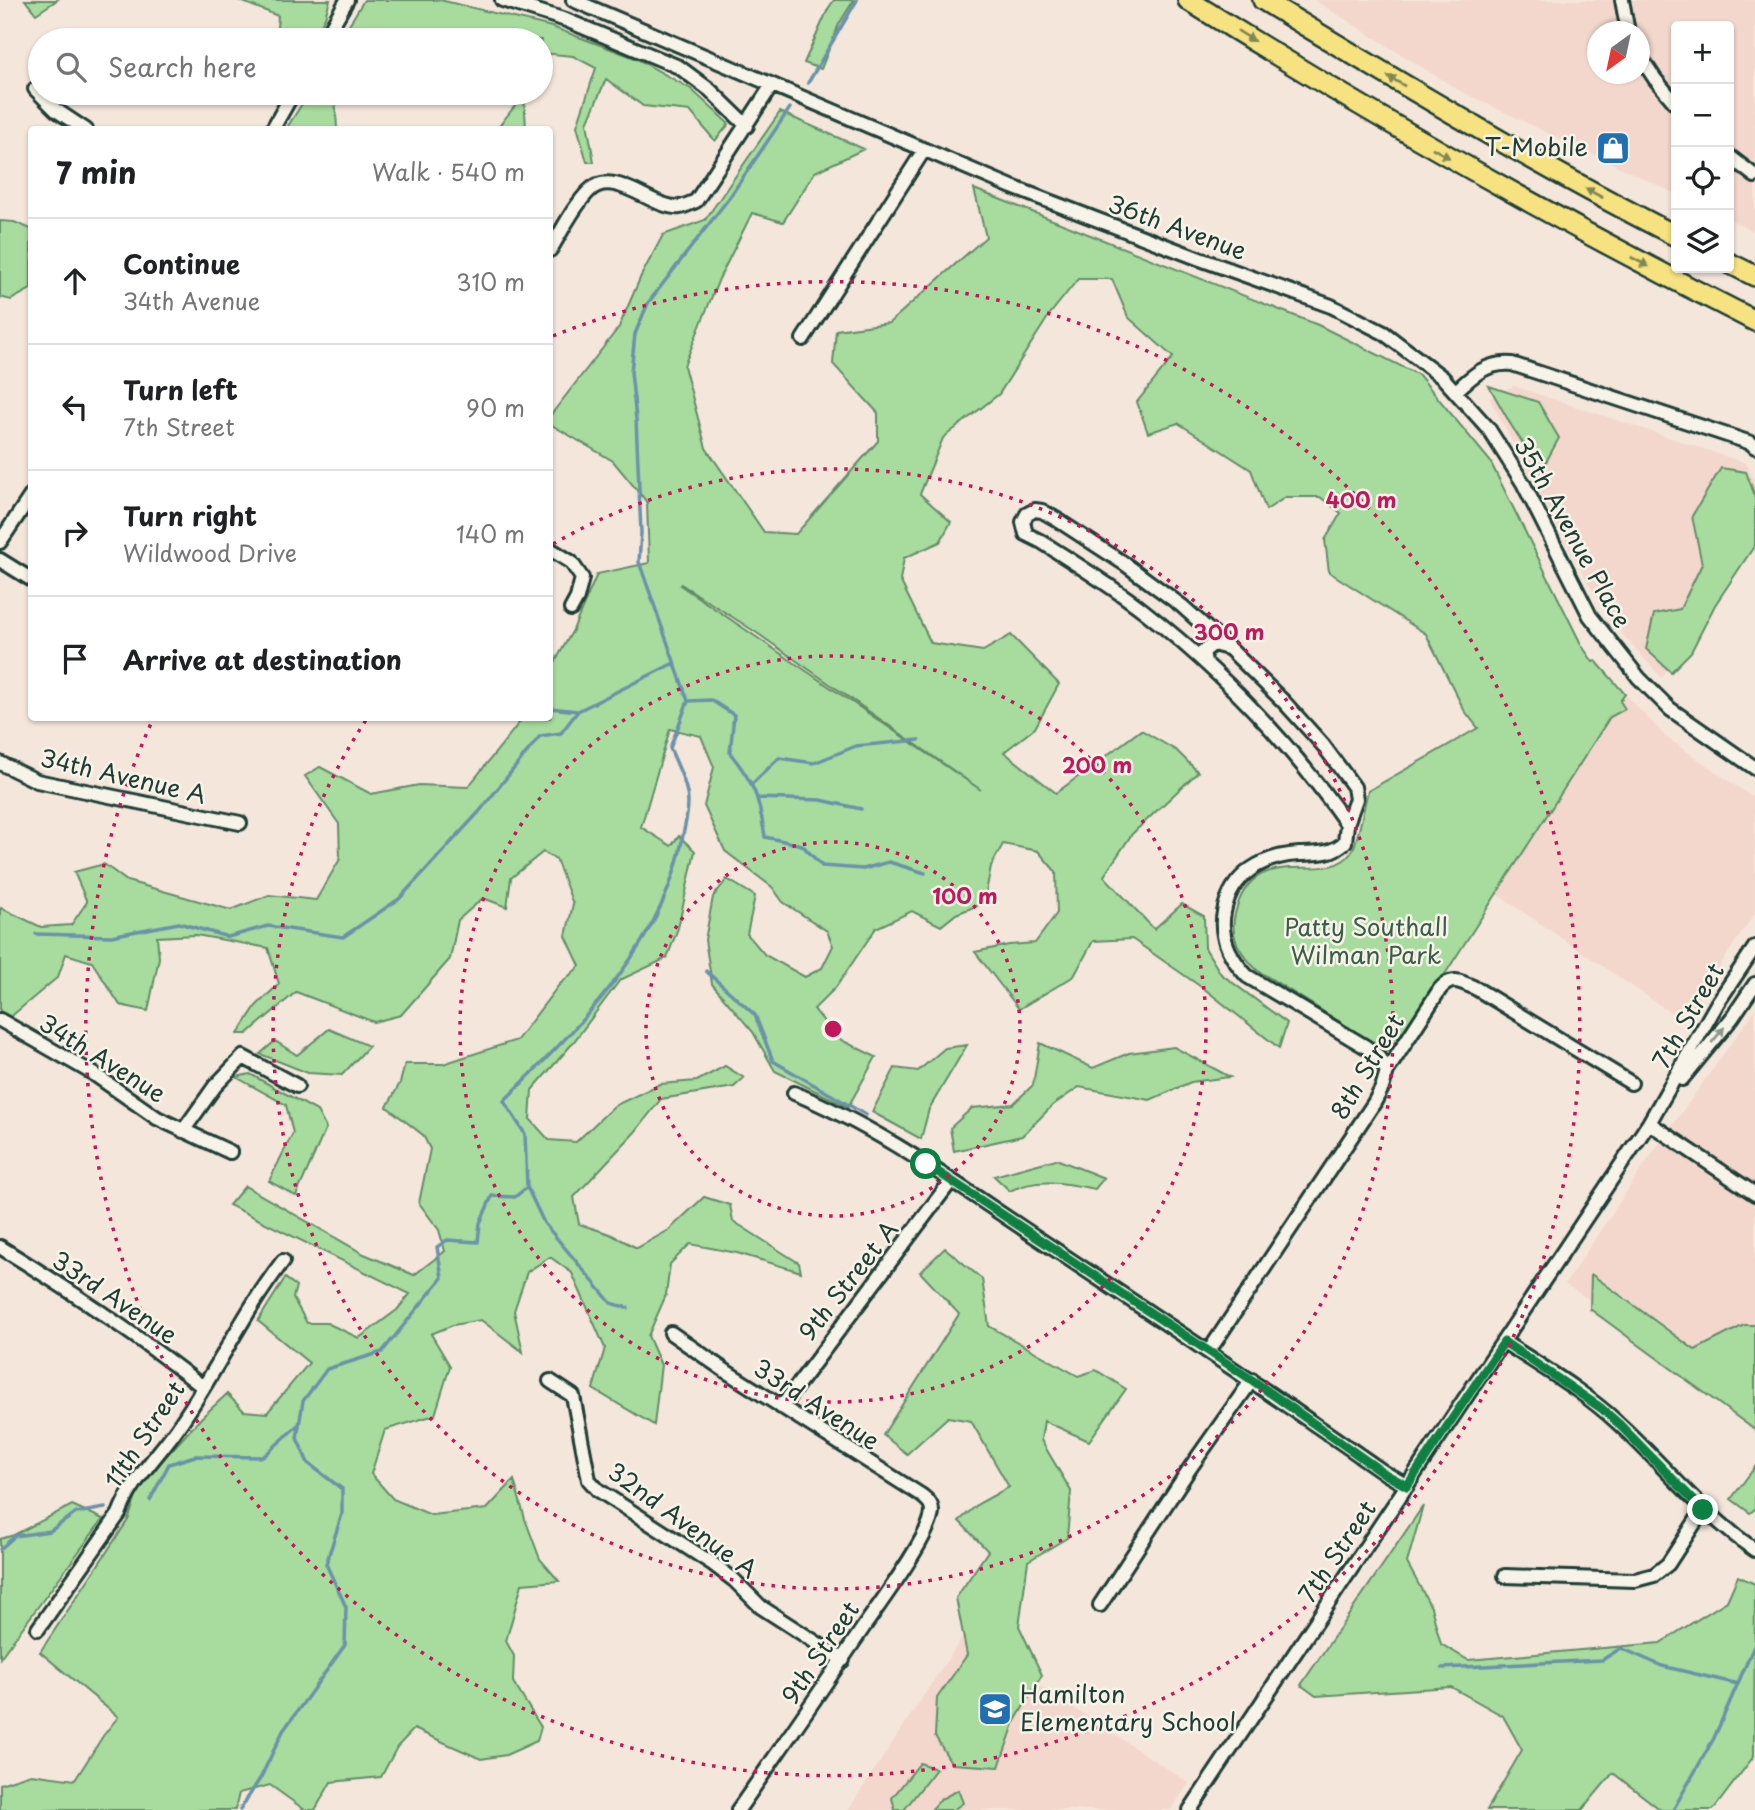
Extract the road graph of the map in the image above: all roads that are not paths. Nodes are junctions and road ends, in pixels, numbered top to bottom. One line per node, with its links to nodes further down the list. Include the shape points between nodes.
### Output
1 (347, 0): 8 (street)
2 (502, 0): 16 (street, via 566,20 679,67)
3 (573, 0): 10 (street, 36th Avenue)
4 (1188, 0): 24 (highway, one-way to 24, via 1481,176)
5 (1263, 0): 20 (highway, one-way to 5, via 1420,95)
6 (1622, 0): 7 (street)
7 (1627, 21)
8 (331, 28)
9 (1650, 72): 11 (street)
10 (772, 85): 16 (street); 17 (street, 36th Avenue)
11 (1671, 98)
12 (51, 105): 14 (street)
13 (286, 105): 15 (street)
14 (80, 126)
15 (274, 126)
16 (747, 126): 21 (street, via 696,201 679,207 605,183 591,189)
17 (924, 150): 25 (street); 26 (street, 36th Avenue, via 1093,219 1331,306 1406,348)
18 (1734, 160): 19 (street)
19 (1755, 176)
20 (1671, 233)
21 (553, 246)
22 (1734, 266): 23 (highway)
23 (1755, 276)
24 (1755, 321)
25 (803, 339)
26 (1456, 391): 27 (street, via 1481,369 1512,364); 37 (street, 35th Avenue Place, via 1506,455 1606,639 1670,709)
27 (1755, 447)
28 (28, 500): 29 (street)
29 (0, 542)
30 (553, 550): 33 (street, via 571,562 582,578)
31 (0, 560): 32 (street)
32 (28, 578)
33 (571, 609)
34 (1231, 650): 35 (street, via 1213,644 1203,652); 35 (street, via 1125,564 1042,511 1027,514 1023,522 1026,534 1143,610); 39 (street, via 1284,702 1350,780 1356,799)
35 (1205, 662): 39 (street, via 1316,780)
36 (0, 763): 38 (street, 34th Avenue A, via 37,781)
37 (1755, 768)
38 (240, 823)
39 (1347, 824): 43 (street, via 1345,842 1333,851 1280,857 1244,873 1228,899 1223,935 1247,976 1366,1047)
40 (1755, 947): 47 (street, 7th Street, via 1718,1002)
41 (1755, 984): 47 (street, 7th Street, one-way to 41)
42 (0, 1020): 49 (street, 34th Avenue)
43 (1387, 1071): 44 (street, 8th Street, via 1440,989 1456,980); 57 (street, 8th Street, via 1374,1103)
44 (1631, 1083)
45 (297, 1086): 49 (street, 34th Avenue, via 243,1057)
46 (794, 1093): 51 (street, via 864,1127)
47 (1660, 1107): 48 (street, 7th Street)
48 (1650, 1123): 52 (street); 56 (street, 7th Street)
49 (183, 1131): 50 (street, 34th Avenue)
50 (230, 1152)
51 (951, 1181): 57 (street); 61 (street, 9th Street A)
52 (1755, 1194)
53 (0, 1247): 60 (street, 33rd Avenue, via 157,1350)
54 (283, 1261): 60 (street, 11th Street, via 261,1289)
55 (671, 1333): 61 (street, 33rd Avenue)
56 (1504, 1342): 62 (street, 7th Street); 63 (street, via 1601,1408)
57 (1209, 1351): 58 (street)
58 (1252, 1380): 62 (street); 67 (street)
59 (550, 1381): 69 (street, 32nd Avenue A, via 573,1396 589,1480 598,1490 713,1564 761,1607)
60 (203, 1387): 68 (street, 11th Street)
61 (781, 1407): 64 (street, 33rd Avenue, via 921,1495 930,1502)
62 (1407, 1486): 71 (street, 7th Street)
63 (1703, 1510): 65 (street); 66 (street, via 1668,1564 1645,1578)
64 (932, 1515): 69 (street, 9th Street, via 902,1572)
65 (1755, 1550)
66 (1504, 1576)
67 (1100, 1605)
68 (37, 1629)
69 (843, 1660): 70 (street, 9th Street)
70 (738, 1810)
71 (1190, 1810)

